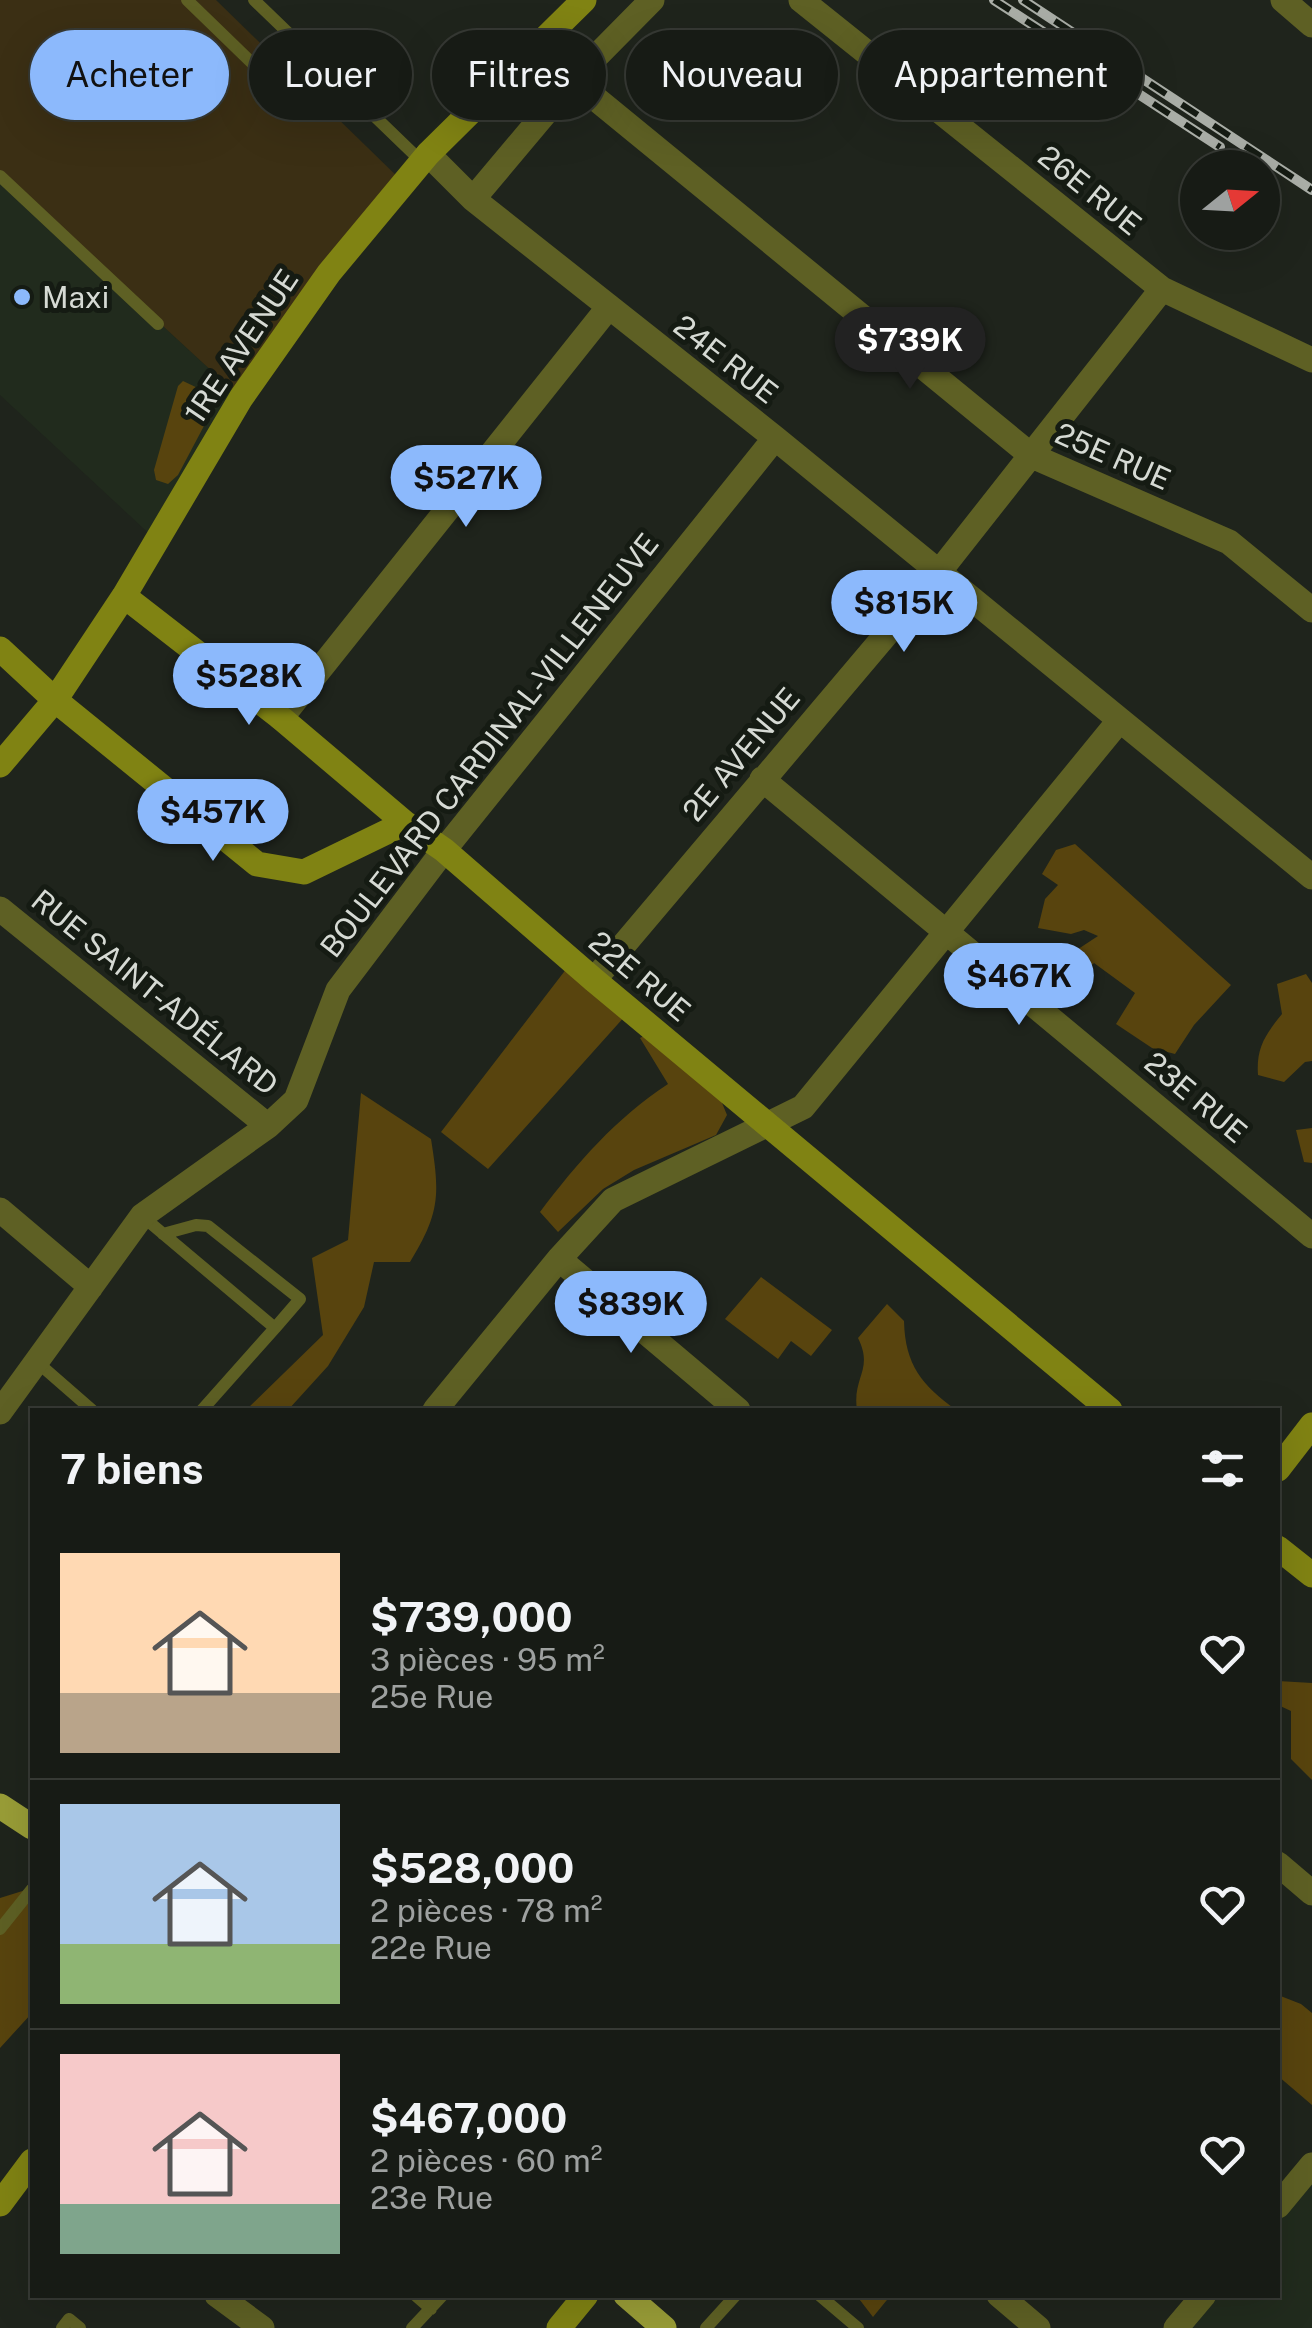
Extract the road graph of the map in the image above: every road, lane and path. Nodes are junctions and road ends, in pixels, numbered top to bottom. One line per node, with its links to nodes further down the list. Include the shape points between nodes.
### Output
1 (187, 0): 9 (lane)
2 (254, 0): 12 (lane)
3 (584, 0): 12 (street, 1RE AVENUE)
4 (652, 0): 8 (street)
5 (801, 0): 15 (street, 26E RUE)
6 (1283, 0): 7 (street)
7 (1312, 25)
8 (606, 47)
9 (249, 60)
10 (606, 107): 20 (street, 25E RUE)
11 (539, 120): 14 (street)
12 (425, 158): 14 (street, 24E RUE); 22 (street, 1RE AVENUE, via 283,334)
13 (0, 176): 17 (lane)
14 (472, 199): 16 (street, 24E RUE)
15 (1162, 289): 18 (street, 26E RUE); 20 (street, 2E AVENUE)
16 (608, 308): 19 (street, 24E RUE); 26 (street)
17 (158, 324)
18 (1312, 360)
19 (775, 438): 21 (street, 24E RUE); 31 (street, BOULEVARD CARDINAL-VILLENEUVE)
20 (1032, 456): 21 (street, 2E AVENUE); 23 (street, 25E RUE, via 1229,542)
21 (938, 572): 27 (street, 24E RUE); 29 (street, 2E AVENUE)
22 (124, 596): 25 (street, 1RE AVENUE); 26 (street, 22E RUE)
23 (1312, 610)
24 (0, 649): 25 (street)
25 (54, 700): 28 (street, 1RE AVENUE); 30 (street, via 257,864 304,872)
26 (281, 718): 30 (street, 22E RUE)
27 (1119, 722): 32 (street, 24E RUE); 34 (street)
28 (0, 765)
29 (762, 778): 34 (street, 23E RUE); 35 (street, 2E AVENUE)
30 (405, 823): 31 (street, 22E RUE)
31 (444, 850): 35 (street, 22E RUE); 37 (street, BOULEVARD CARDINAL-VILLENEUVE, via 338,990 296,1100)
32 (1312, 878)
33 (0, 909): 37 (street, RUE SAINT-ADÉLARD)
34 (945, 931): 36 (street, via 803,1107); 41 (street, 23E RUE)
35 (594, 980): 36 (street, 22E RUE)
36 (767, 1124): 42 (street, via 614,1200); 50 (street, 22E RUE)
37 (268, 1126): 39 (street, BOULEVARD CARDINAL-VILLENEUVE)
38 (0, 1210): 43 (street)
39 (142, 1216): 40 (lane); 43 (street, BOULEVARD CARDINAL-VILLENEUVE)
40 (163, 1234): 44 (lane); 44 (lane, via 208,1226 300,1298)
41 (1312, 1236)
42 (559, 1259): 48 (street); 49 (street)
43 (92, 1287): 45 (street, BOULEVARD CARDINAL-VILLENEUVE)
44 (275, 1328): 47 (lane)
45 (37, 1362): 46 (lane); 51 (street, BOULEVARD CARDINAL-VILLENEUVE)
46 (90, 1408)
47 (204, 1408)
48 (437, 1408)
49 (736, 1408)
50 (1108, 1408)
51 (0, 1412)
52 (1312, 1425): 53 (street)
53 (1280, 1466)
54 (1280, 1550): 55 (street)
55 (1312, 1575)
56 (0, 1806): 57 (main road)
57 (30, 1825)
58 (1280, 1866): 60 (street)
59 (30, 1892): 61 (lane)
60 (1312, 1893)
61 (0, 1929)
62 (30, 2164): 65 (street)
63 (1312, 2164): 64 (street)
64 (1282, 2192)
65 (2, 2197)
66 (220, 2298): 78 (street)
67 (418, 2298): 75 (lane)
68 (441, 2298): 75 (lane)
69 (584, 2298): 80 (street)
70 (629, 2298): 81 (main road)
71 (733, 2298): 82 (lane)
72 (823, 2298): 83 (lane)
73 (1003, 2298): 84 (street)
74 (1201, 2298): 85 (street)
75 (430, 2309): 79 (lane)
76 (62, 2328): 77 (lane, via 70,2319)
77 (80, 2328)
78 (262, 2328)
79 (412, 2328)
80 (559, 2328)
81 (664, 2328)
82 (706, 2328)
83 (858, 2328)
84 (1038, 2328)
85 (1176, 2328)

